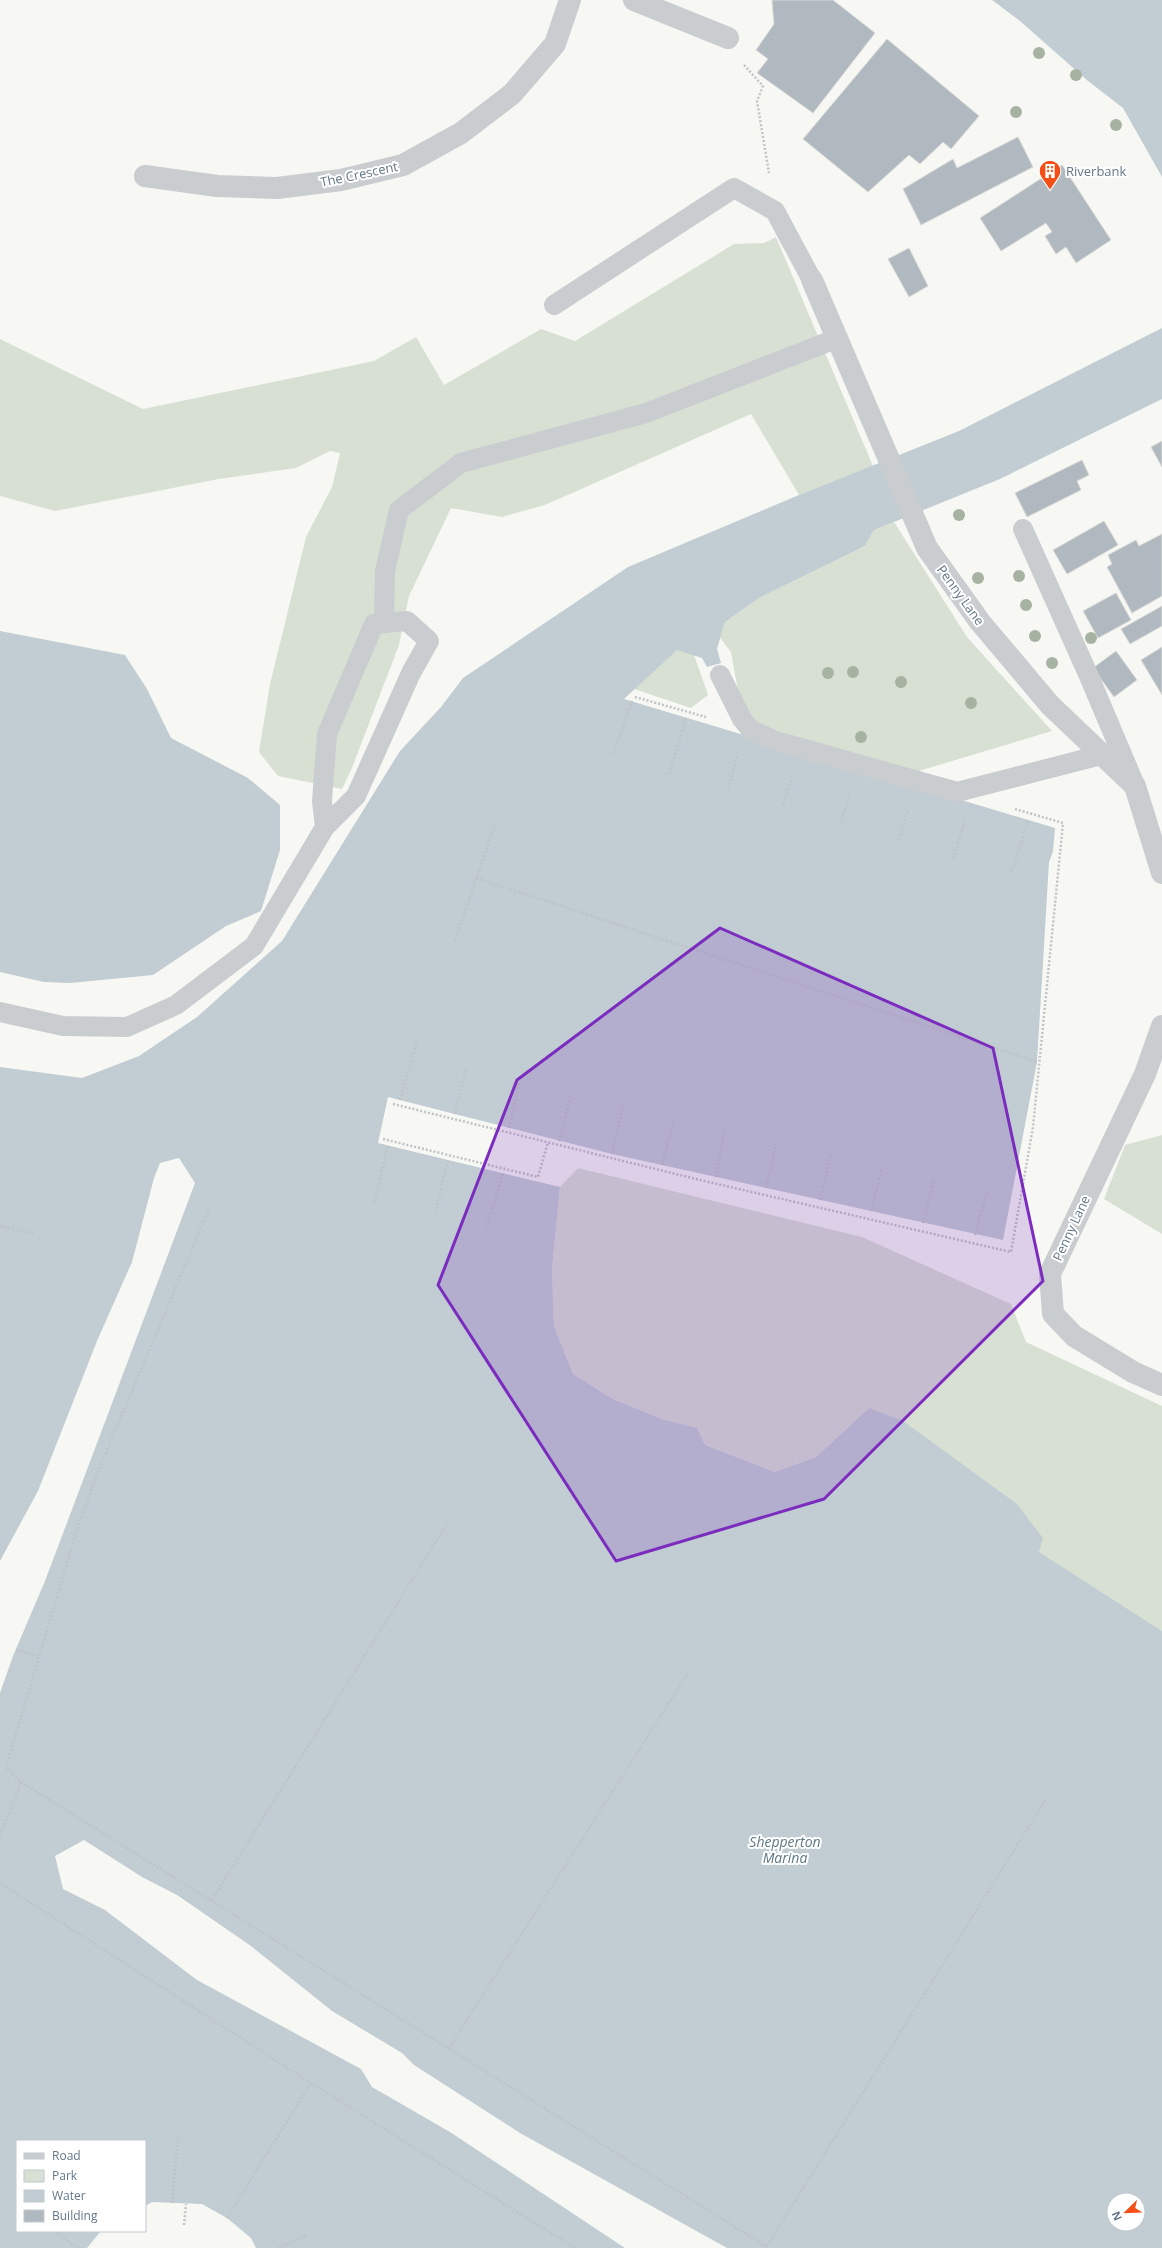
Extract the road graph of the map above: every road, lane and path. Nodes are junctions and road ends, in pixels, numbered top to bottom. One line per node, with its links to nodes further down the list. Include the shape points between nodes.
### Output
1 (570, 0): 6 (street, The Crescent, via 555,44 512,94 461,133 403,165 341,180 277,188 217,186)
2 (634, 0): 5 (street)
3 (998, 0): 4 (path)
4 (1004, 5)
5 (728, 38): 7 (path, via 732,52 763,86 757,101)
6 (145, 176)
7 (775, 211): 8 (lane); 9 (lane, via 734,188)
8 (812, 280): 10 (street, Penny Lane)
9 (554, 305)
10 (838, 338): 12 (lane, via 646,413 461,463 399,510 385,571); 20 (street, Penny Lane, via 927,548 980,622 1050,705)
11 (1023, 529): 22 (lane)
12 (384, 623): 31 (lane, via 374,624 327,734 322,801); 31 (lane, via 407,621 429,641 411,673 356,796)
13 (720, 674): 17 (lane, via 742,719)
14 (635, 698): 17 (path)
15 (632, 701): 18 (path)
16 (686, 718): 21 (path)
17 (751, 730): 20 (lane, via 776,741 957,792)
18 (613, 754)
19 (737, 755): 23 (path)
20 (1101, 755): 22 (street, Penny Lane)
21 (669, 774)
22 (1135, 786): 34 (street)
23 (728, 789)
24 (851, 790): 30 (path)
25 (908, 806): 32 (path)
26 (1010, 808): 55 (path, via 1063,823 1033,1127 1012,1252)
27 (966, 817): 33 (path)
28 (1028, 820): 35 (path)
29 (494, 825): 36 (path)
30 (840, 825)
31 (325, 827): 38 (lane, via 254,946 176,1005 127,1027 63,1026)
32 (899, 840)
33 (953, 859)
34 (1162, 873)
35 (1010, 876)
36 (476, 878): 37 (path); 41 (path)
37 (455, 940)
38 (0, 1012)
39 (1162, 1026): 77 (street, Penny Lane, via 1145,1074 1050,1274 1053,1314 1074,1336 1133,1372)
40 (417, 1040): 45 (path)
41 (1037, 1062)
42 (467, 1068): 48 (path)
43 (520, 1081): 50 (path)
44 (571, 1095): 53 (path)
45 (400, 1100)
46 (393, 1104): 55 (path)
47 (623, 1106): 57 (path)
48 (454, 1114)
49 (675, 1115): 60 (path)
50 (509, 1128)
51 (724, 1131): 63 (path)
52 (383, 1139): 55 (path, via 538,1177)
53 (559, 1141)
54 (777, 1141): 65 (path)
55 (548, 1142)
56 (388, 1146): 68 (path)
57 (612, 1154)
58 (831, 1155): 67 (path)
59 (448, 1160): 71 (path)
60 (662, 1166)
61 (882, 1168): 70 (path)
62 (503, 1172): 74 (path)
63 (716, 1177)
64 (934, 1180): 72 (path)
65 (766, 1188)
66 (987, 1192): 76 (path)
67 (820, 1200)
68 (374, 1203)
69 (210, 1210): 80 (path, via 101,1464 78,1526)
70 (871, 1211)
71 (435, 1213)
72 (923, 1223)
73 (0, 1226): 75 (path)
74 (486, 1229)
75 (34, 1234)
76 (975, 1235)
77 (1162, 1385)
78 (448, 1522): 86 (path)
79 (16, 1650): 80 (path)
80 (39, 1656): 82 (path, via 6,1767)
81 (688, 1673): 87 (path)
82 (22, 1782): 84 (path); 86 (path)
83 (1046, 1799): 97 (path)
84 (0, 1836)
85 (0, 1883): 88 (path)
86 (212, 1900): 87 (path)
87 (448, 2048): 97 (path)
88 (311, 2083): 92 (path); 96 (path)
89 (178, 2137): 90 (path)
90 (172, 2203)
91 (186, 2204): 93 (path)
92 (227, 2218)
93 (184, 2225)
94 (55, 2232): 98 (path)
95 (306, 2235): 99 (path)
96 (568, 2244): 100 (path); 101 (path)
97 (766, 2247)
98 (78, 2248)
99 (279, 2248)
100 (566, 2248)
101 (575, 2248)

